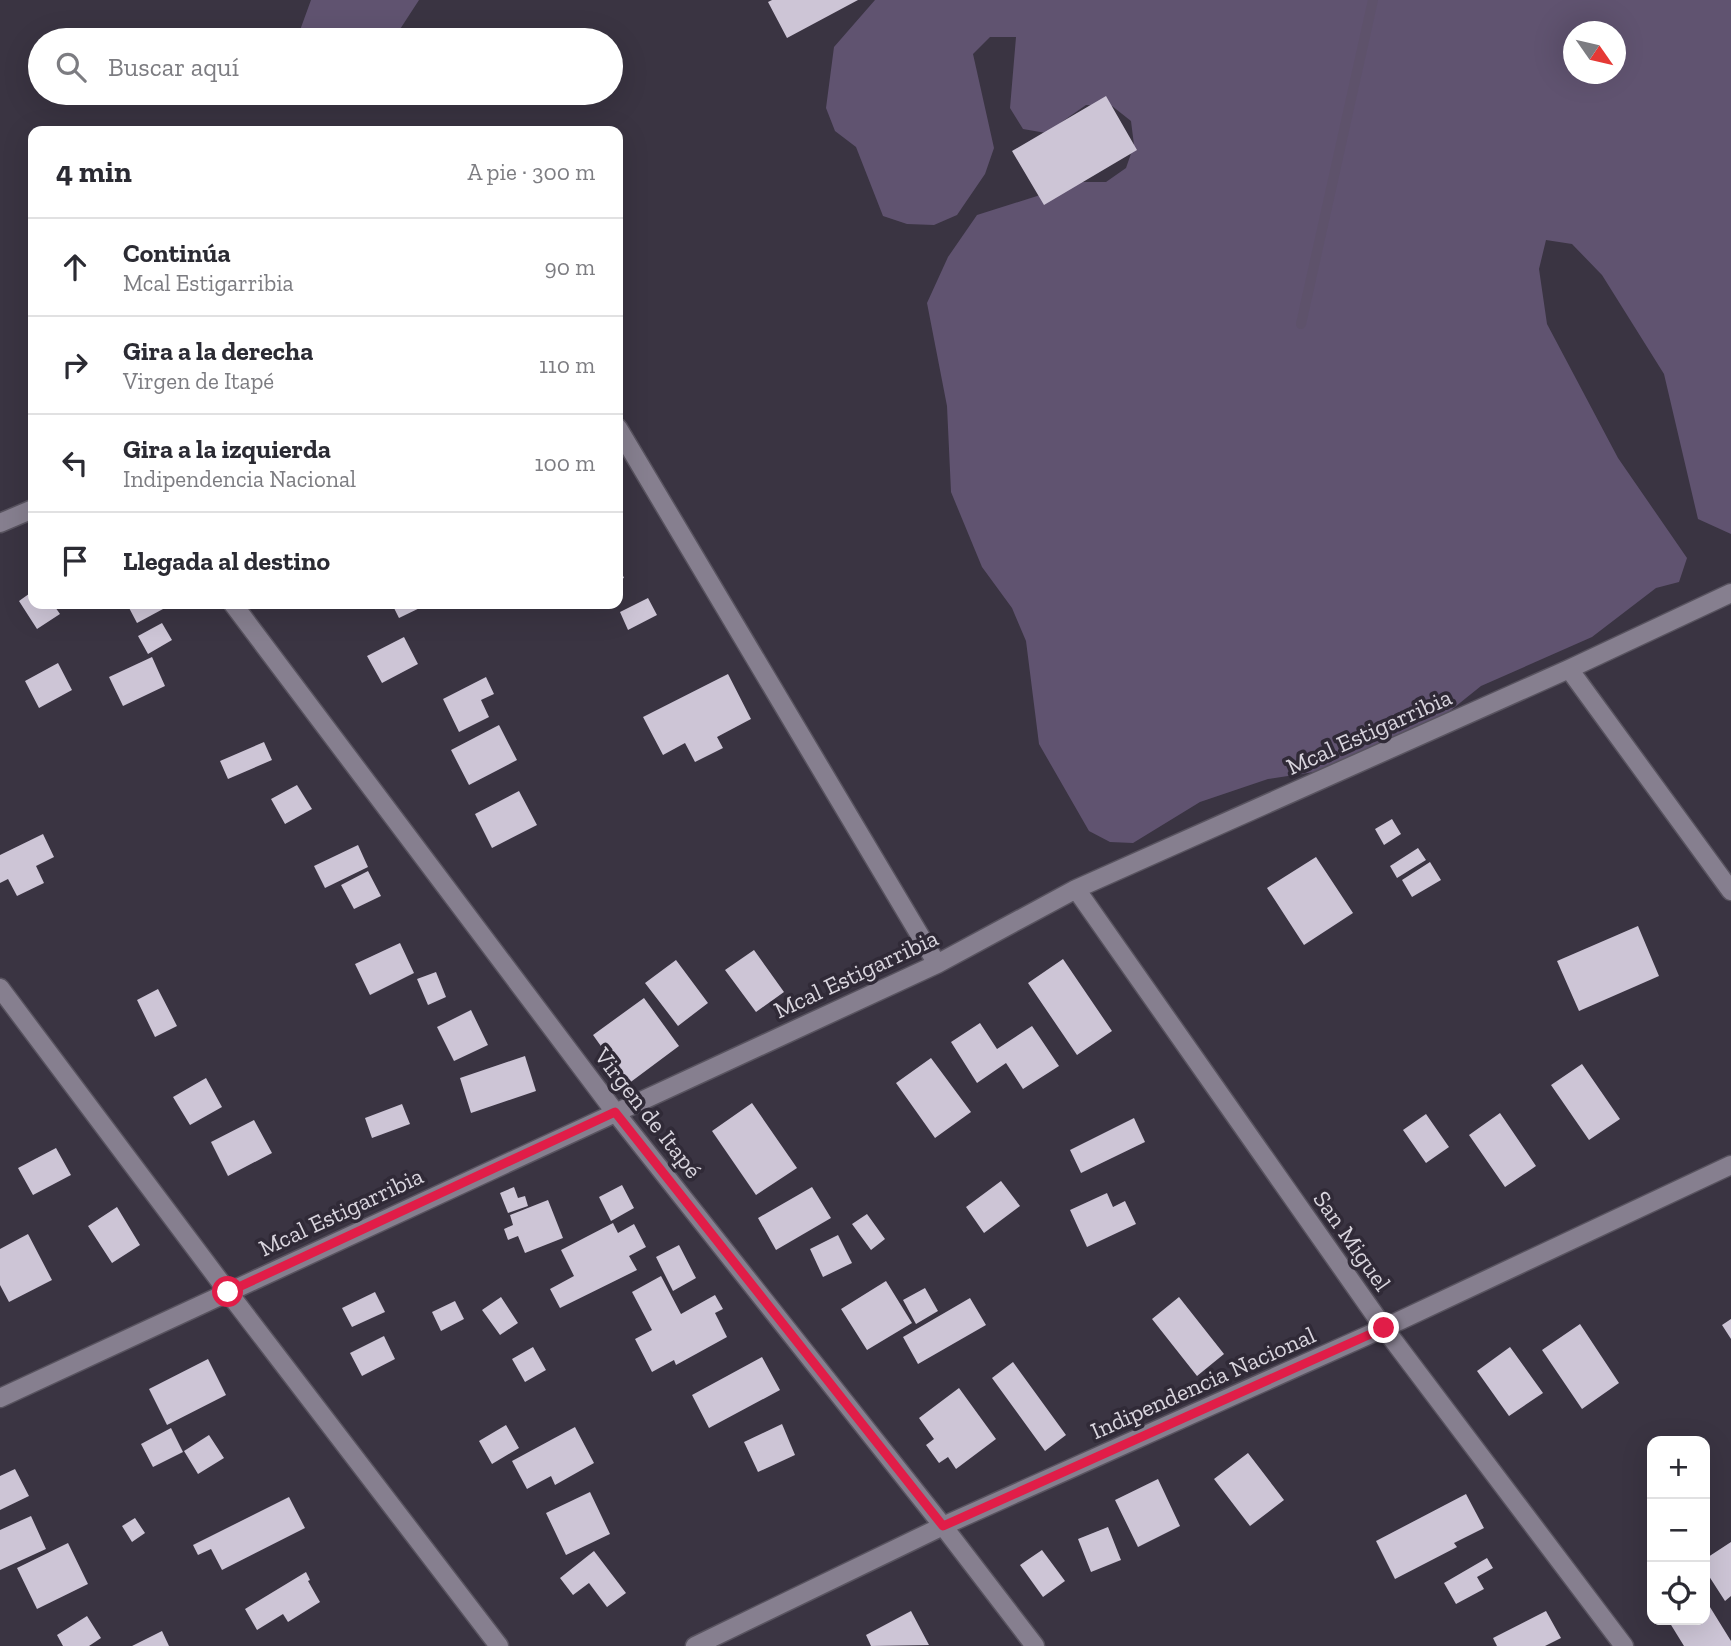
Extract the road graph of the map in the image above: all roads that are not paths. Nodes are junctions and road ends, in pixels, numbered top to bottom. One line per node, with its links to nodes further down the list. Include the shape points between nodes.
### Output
1 (623, 436): 9 (street)
2 (28, 511): 3 (street)
3 (0, 523)
4 (1731, 593): 6 (street, Mcal Estigarribia)
5 (237, 609): 11 (street, Virgen de Itapé)
6 (1569, 669): 7 (street, Mcal Estigarribia); 8 (street)
7 (1076, 889): 9 (street, Mcal Estigarribia); 14 (street, San Miguel)
8 (1731, 891)
9 (937, 964): 11 (street, Mcal Estigarribia)
10 (0, 988): 13 (street)
11 (615, 1112): 13 (street, Mcal Estigarribia); 16 (street, Virgen de Itapé)
12 (1731, 1165): 14 (street, Indipendencia Nacional)
13 (228, 1292): 15 (street, Mcal Estigarribia); 17 (street)
14 (1384, 1328): 16 (street, Indipendencia Nacional); 20 (street, San Miguel)
15 (0, 1398)
16 (943, 1526): 18 (street, Indipendencia Nacional); 19 (street, Virgen de Itapé)
17 (499, 1646)
18 (695, 1646)
19 (1035, 1646)
20 (1624, 1646)

